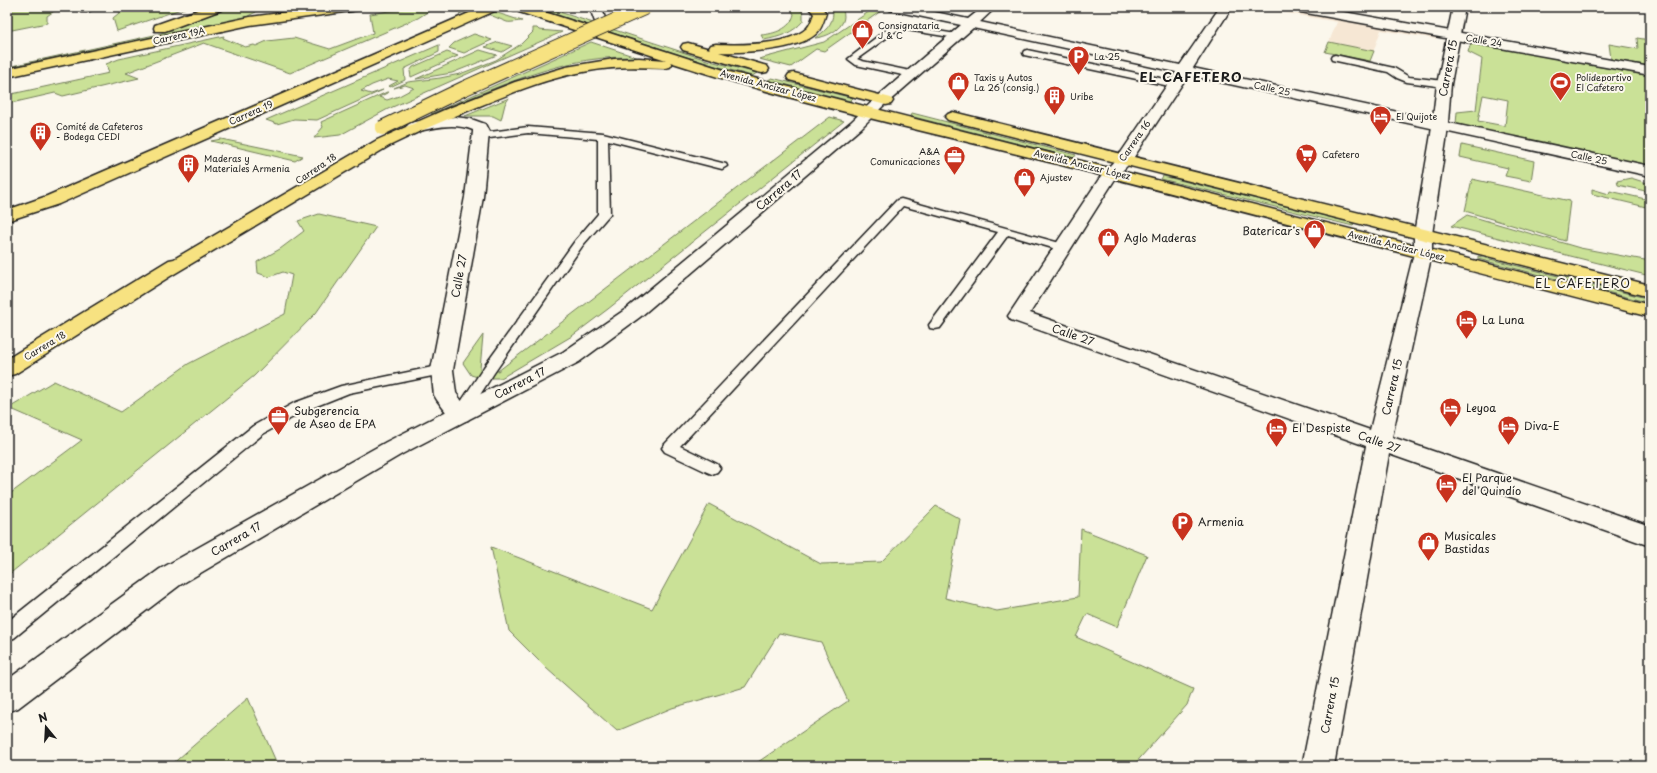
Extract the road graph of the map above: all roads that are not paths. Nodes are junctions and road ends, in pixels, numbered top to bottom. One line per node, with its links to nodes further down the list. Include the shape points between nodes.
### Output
1 (94, 7): 14 (lane)
2 (217, 7): 27 (main road, Carrera 19A, via 133,36)
3 (272, 7): 16 (main road, via 273,10 289,13)
4 (352, 7): 16 (main road, Carrera 19A)
5 (493, 7): 44 (main road, Carrera 19, via 53,200)
6 (517, 7): 32 (main road, Avenida Ancizar López)
7 (646, 7): 48 (main road, Carrera 18, bridge, via 382,128 336,156)
8 (814, 7): 24 (main road, via 820,13 813,29 786,42 741,49)
9 (894, 7): 19 (street, Calle 25)
10 (990, 7): 19 (street, Carrera 17)
11 (1226, 7): 28 (street, Carrera 16)
12 (1295, 7): 22 (street, Calle 24)
13 (1459, 7): 22 (street, Carrera 15)
14 (84, 10)
15 (446, 12): 44 (main road, via 37,195)
16 (307, 13): 30 (main road, Carrera 19A, via 250,21)
17 (599, 13): 18 (main road); 20 (main road)
18 (584, 14)
19 (970, 24): 21 (street, Carrera 17); 28 (street, Calle 25)
20 (629, 28)
21 (956, 36): 31 (street, Carrera 17); 31 (lane, via 901,27 893,29 852,59 858,63)
22 (1454, 36): 29 (street, Calle 24); 34 (street, Carrera 15)
23 (674, 42): 24 (main road, Avenida Ancizar López)
24 (689, 47): 35 (main road, Avenida Ancizar López)
25 (1027, 53): 33 (lane)
26 (1335, 58): 34 (lane, via 1391,70 1407,79)
27 (7, 62)
28 (1185, 70): 33 (street, Carrera 16); 37 (street, Calle 25)
29 (1650, 71)
30 (7, 73)
31 (912, 74): 35 (street, Carrera 17)
32 (726, 75): 35 (main road, Avenida Ancizar López); 38 (main road, via 642,62 582,67 514,87)
33 (1174, 84): 42 (street, Carrera 16)
34 (1444, 84): 37 (street, Carrera 15)
35 (882, 105): 42 (main road, Avenida Ancizar López); 55 (street, Carrera 17, via 633,313 572,357)
36 (942, 115): 42 (main road, Avenida Ancizar López)
37 (1440, 125): 43 (street, Calle 25); 46 (street, Carrera 15)
38 (414, 127): 39 (street, via 454,120 480,127); 48 (main road)
39 (482, 134): 40 (lane, via 528,130); 54 (street, Calle 27, via 474,197)
40 (603, 136): 41 (lane); 55 (lane, via 604,214 579,243)
41 (722, 166)
42 (1118, 166): 46 (main road, Avenida Ancizar López); 47 (street, Carrera 16)
43 (1650, 171)
44 (11, 214)
45 (1005, 231): 47 (lane); 52 (lane); 57 (lane, via 901,202 670,448)
46 (1423, 243): 49 (main road, Avenida Ancizar López); 50 (main road, Avenida Ancizar López); 56 (street, Carrera 15)
47 (1063, 247): 51 (street, Carrera 16)
48 (165, 272): 53 (main road, Carrera 18)
49 (1650, 291)
50 (1650, 311)
51 (1018, 316): 56 (street, Calle 27)
52 (935, 325)
53 (7, 369)
54 (442, 370): 55 (street, Calle 27, via 445,395); 59 (lane, via 346,388 299,408 258,430)
55 (460, 414): 60 (street, Carrera 17, via 394,448 170,576)
56 (1379, 442): 58 (street, Calle 27); 61 (street, Carrera 15)
57 (712, 468)
58 (1650, 536)
59 (8, 632)
60 (7, 698)
61 (1318, 766)

